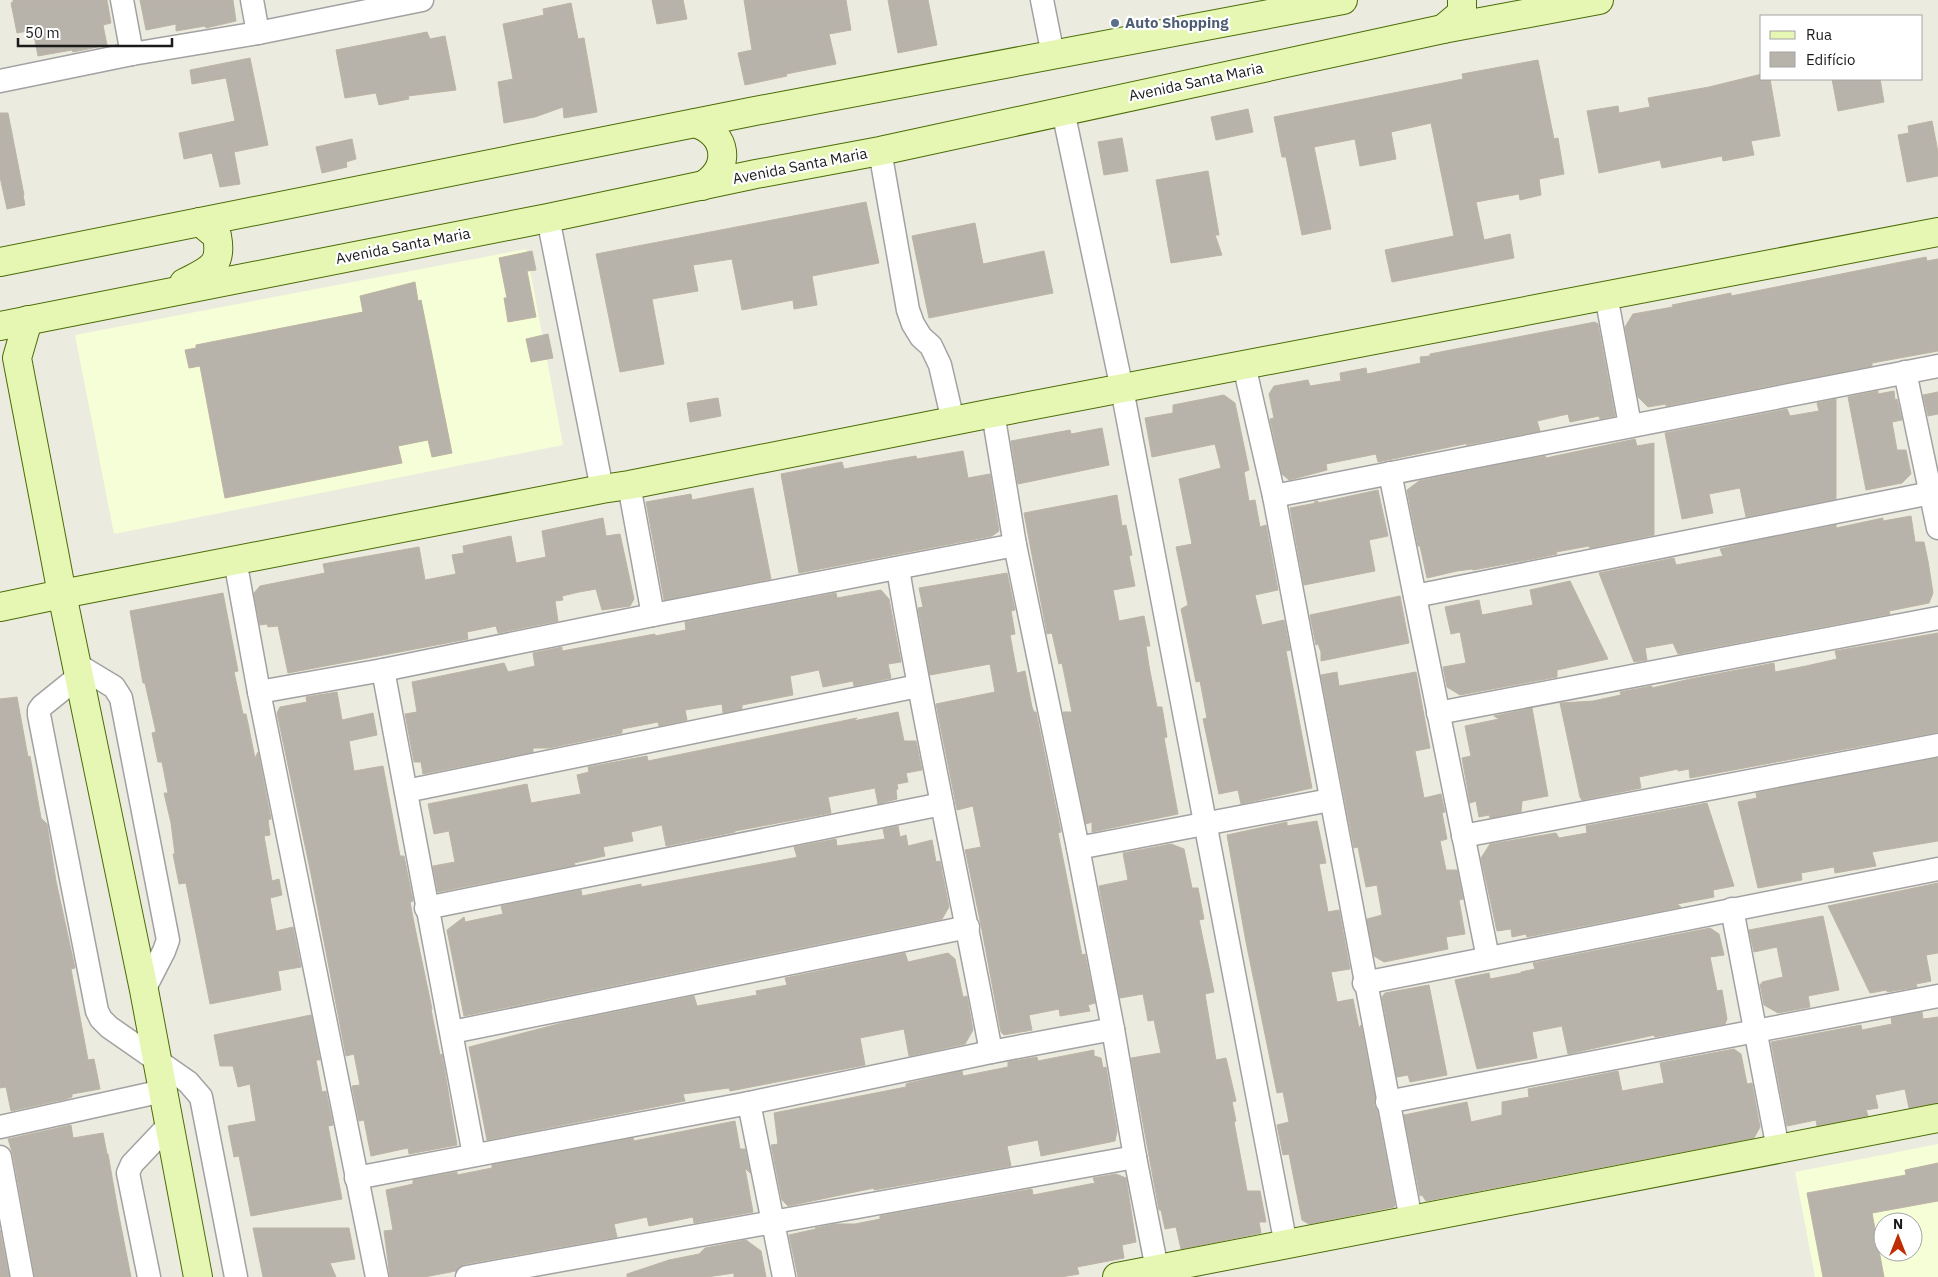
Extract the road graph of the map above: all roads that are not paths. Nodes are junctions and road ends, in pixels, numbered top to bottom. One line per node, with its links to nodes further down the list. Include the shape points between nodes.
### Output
1 (122, 0): 10 (street)
2 (252, 0): 9 (street)
3 (422, 0): 9 (street)
4 (1042, 0): 11 (street)
5 (1343, 0): 11 (street)
6 (1462, 0): 8 (street, via 1462,13)
7 (1599, 0): 8 (street, Avenida Santa Maria)
8 (1443, 29): 14 (street, Avenida Santa Maria)
9 (258, 33): 10 (street)
10 (132, 54): 12 (street)
11 (1053, 55): 13 (street)
12 (0, 81)
13 (750, 112): 15 (street); 17 (street, via 734,126 729,146 738,164)
14 (1063, 112): 16 (street, Avenida Santa Maria); 31 (street)
15 (695, 123): 18 (street, via 713,133 722,151 718,172); 20 (street)
16 (880, 151): 17 (street, Avenida Santa Maria); 33 (street, via 908,310 913,324 931,346 940,365)
17 (756, 174): 18 (street, Avenida Santa Maria)
18 (702, 186): 19 (street, Avenida Santa Maria)
19 (548, 218): 23 (street, Avenida Santa Maria); 36 (street)
20 (200, 222): 22 (street); 23 (street, via 217,236 219,252 216,262 212,268)
21 (1938, 232): 24 (street)
22 (0, 262)
23 (167, 291): 25 (street, Avenida Santa Maria)
24 (1606, 295): 28 (street); 34 (street)
25 (28, 320): 26 (street, Avenida Santa Maria); 27 (street)
26 (0, 326)
27 (9, 352): 43 (street)
28 (1244, 365): 31 (street); 38 (street)
29 (1938, 366): 30 (street)
30 (1905, 372): 34 (street); 37 (street)
31 (1122, 389): 32 (street); 57 (street)
32 (994, 413): 33 (street); 40 (street)
33 (952, 421): 36 (street)
34 (1630, 425): 35 (street)
35 (1390, 473): 38 (street); 44 (street)
36 (616, 487): 41 (street); 46 (street)
37 (1931, 493): 39 (street); 44 (street)
38 (1274, 496): 55 (street)
39 (1938, 528)
40 (1015, 546): 42 (street); 59 (street)
41 (235, 560): 43 (street); 51 (street)
42 (898, 569): 46 (street); 50 (street)
43 (62, 594): 45 (street); 48 (street)
44 (1414, 596): 52 (street)
45 (0, 607)
46 (653, 616): 49 (street)
47 (1938, 618): 52 (street)
48 (77, 670): 66 (street); 66 (street, via 114,687 121,698 168,940); 72 (street, via 42,706 39,715 97,1011 109,1027)
49 (382, 670): 51 (street); 54 (street)
50 (918, 686): 54 (street); 56 (street)
51 (259, 692): 83 (street)
52 (1438, 713): 58 (street)
53 (1938, 745): 58 (street)
54 (406, 791): 61 (street)
55 (1330, 800): 57 (street); 65 (street)
56 (942, 804): 61 (street); 63 (street)
57 (1204, 823): 59 (street); 87 (street)
58 (1463, 836): 64 (street)
59 (1078, 848): 68 (street)
60 (1938, 869): 62 (street)
61 (426, 908): 70 (street)
62 (1732, 909): 64 (street); 69 (street)
63 (968, 927): 70 (street); 71 (street)
64 (1488, 958): 65 (street)
65 (1364, 983): 74 (street)
66 (144, 990): 72 (street)
67 (1938, 996): 69 (street)
68 (1113, 1029): 71 (street); 82 (street)
69 (1756, 1031): 74 (street); 79 (street)
70 (452, 1032): 80 (street)
71 (991, 1052): 75 (street)
72 (158, 1061): 73 (street); 92 (street, via 188,1082 201,1097)
73 (163, 1091): 77 (street); 78 (street)
74 (1388, 1102): 85 (street)
75 (749, 1103): 80 (street); 86 (street)
76 (1938, 1118): 79 (street)
77 (169, 1125): 90 (street, via 132,1164 128,1173); 91 (street)
78 (0, 1127)
79 (1778, 1149): 85 (street)
80 (474, 1155): 83 (street)
81 (0, 1157): 84 (street)
82 (1135, 1157): 86 (street); 88 (street)
83 (356, 1178): 93 (street)
84 (2, 1180): 89 (street)
85 (1410, 1220): 87 (street)
86 (773, 1222): 94 (street); 95 (street)
87 (1286, 1245): 88 (street)
88 (1157, 1269): 96 (street)
89 (22, 1277)
90 (149, 1277)
91 (198, 1277)
92 (236, 1277)
93 (377, 1277)
94 (467, 1277)
95 (784, 1277)
96 (1117, 1277)

